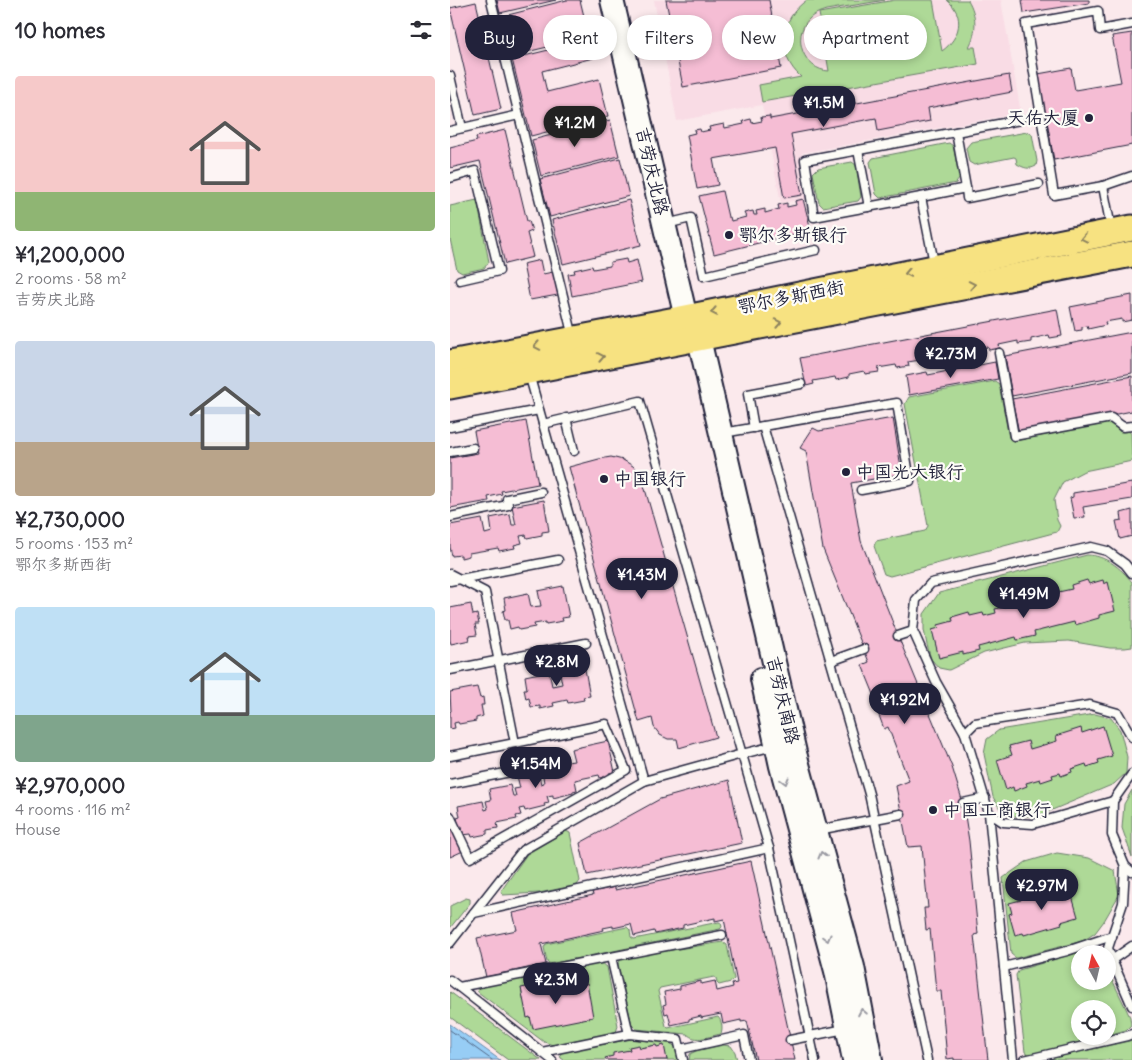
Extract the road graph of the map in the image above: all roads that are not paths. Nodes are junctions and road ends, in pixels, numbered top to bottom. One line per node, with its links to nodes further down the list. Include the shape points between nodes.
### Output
1 (491, 0): 5 (lane)
2 (612, 0): 18 (main road, 吉劳庆北路)
3 (1132, 24): 14 (lane, via 1100,30 1098,11 1026,24 1054,195)
4 (450, 76): 7 (lane)
5 (519, 115): 7 (lane); 25 (lane)
6 (1020, 120): 9 (lane)
7 (462, 128): 8 (lane)
8 (450, 131)
9 (956, 132): 10 (lane); 15 (lane)
10 (858, 150): 17 (lane); 17 (lane, via 805,160 814,218)
11 (1132, 176): 14 (lane)
12 (450, 178): 23 (lane, via 475,172 499,271)
13 (1039, 184): 15 (lane, via 967,198)
14 (1103, 186): 19 (lane)
15 (966, 188): 16 (lane)
16 (921, 196): 17 (lane); 22 (lane)
17 (869, 207)
18 (664, 224): 20 (lane, via 691,218 704,276); 24 (main road, 吉劳庆北路)
19 (1122, 230): 22 (main road, 鄂尔多斯西街, one-way to 22)
20 (816, 250)
21 (1132, 254): 24 (main road, 鄂尔多斯西街, one-way to 21)
22 (935, 268): 24 (main road, 鄂尔多斯西街, one-way to 24)
23 (460, 280)
24 (692, 332): 25 (main road, 鄂尔多斯西街); 28 (main road, 鄂尔多斯西街, one-way to 24); 36 (main road, 吉劳庆南路); 58 (main road, 吉劳庆南路)
25 (574, 339): 27 (main road, 鄂尔多斯西街, one-way to 27)
26 (998, 353): 33 (lane, via 1014,436 1111,418 1123,427)
27 (450, 367): 28 (main road, 鄂尔多斯西街)
28 (528, 371): 30 (lane)
29 (801, 384): 35 (lane, via 748,394)
30 (539, 410): 32 (lane); 34 (lane)
31 (566, 418): 32 (lane); 38 (lane); 59 (lane, via 640,401)
32 (543, 424): 63 (lane)
33 (1132, 426)
34 (450, 427)
35 (758, 427): 36 (lane); 40 (lane, via 897,403 910,481); 53 (lane)
36 (721, 434): 72 (main road, 吉劳庆南路)
37 (473, 448): 39 (lane)
38 (574, 451)
39 (450, 452)
40 (861, 490)
41 (540, 492): 42 (lane, via 507,499 508,505)
42 (450, 517)
43 (558, 560): 46 (lane)
44 (1132, 573): 48 (lane, via 1107,551 1091,547 930,583 916,600)
45 (450, 574): 46 (lane)
46 (460, 579): 47 (lane); 52 (lane, via 485,592)
47 (450, 581)
48 (913, 631): 49 (lane); 55 (lane, via 936,682)
49 (898, 636)
50 (586, 643): 52 (lane)
51 (864, 648): 53 (lane)
52 (499, 660): 54 (lane); 57 (lane)
53 (831, 661): 71 (lane)
54 (450, 670)
55 (965, 733): 56 (lane, via 975,723 1090,704 1118,712); 65 (lane)
56 (1132, 737)
57 (515, 743): 60 (lane); 70 (lane, via 606,724 626,770 470,858)
58 (776, 745): 59 (lane); 89 (main road, 吉劳庆南路, one-way to 89)
59 (742, 754): 63 (lane); 73 (lane)
60 (450, 756)
61 (541, 766): 64 (lane)
62 (1132, 774): 66 (lane)
63 (644, 781): 76 (lane, via 523,850)
64 (450, 784)
65 (984, 798): 67 (lane); 68 (lane)
66 (1113, 802): 68 (lane, via 1033,824 1004,822); 74 (lane, via 1112,835)
67 (962, 803)
68 (989, 813): 84 (lane)
69 (901, 814): 71 (lane)
70 (450, 816)
71 (875, 819): 72 (lane); 102 (lane)
72 (816, 830): 101 (main road, 吉劳庆南路, one-way to 72, via 853,967)
73 (770, 848): 76 (lane); 92 (lane)
74 (1125, 866): 75 (lane); 78 (lane, via 1123,903)
75 (1132, 872)
76 (474, 913): 79 (lane)
77 (722, 935): 82 (lane)
78 (1112, 936): 80 (lane); 84 (lane)
79 (450, 943)
80 (1109, 945)
81 (1132, 946): 83 (lane)
82 (611, 957): 87 (lane); 90 (lane)
83 (1116, 957)
84 (1004, 967): 103 (lane)
85 (1116, 969): 88 (lane)
86 (450, 980): 87 (lane)
87 (459, 987): 95 (lane)
88 (1132, 1006)
89 (848, 1028): 92 (lane); 100 (main road, 吉劳庆南路)
90 (629, 1034): 94 (lane, via 678,1039); 95 (lane)
91 (1132, 1034): 104 (lane)
92 (810, 1036): 93 (lane); 99 (lane)
93 (790, 1040)
94 (681, 1049): 97 (lane); 98 (lane, via 744,1036 750,1049)
95 (542, 1052): 96 (lane)
96 (552, 1060)
97 (683, 1060)
98 (749, 1060)
99 (815, 1060)
100 (854, 1060)
101 (871, 1060)
102 (927, 1060)
103 (1013, 1060)
104 (1024, 1060)

